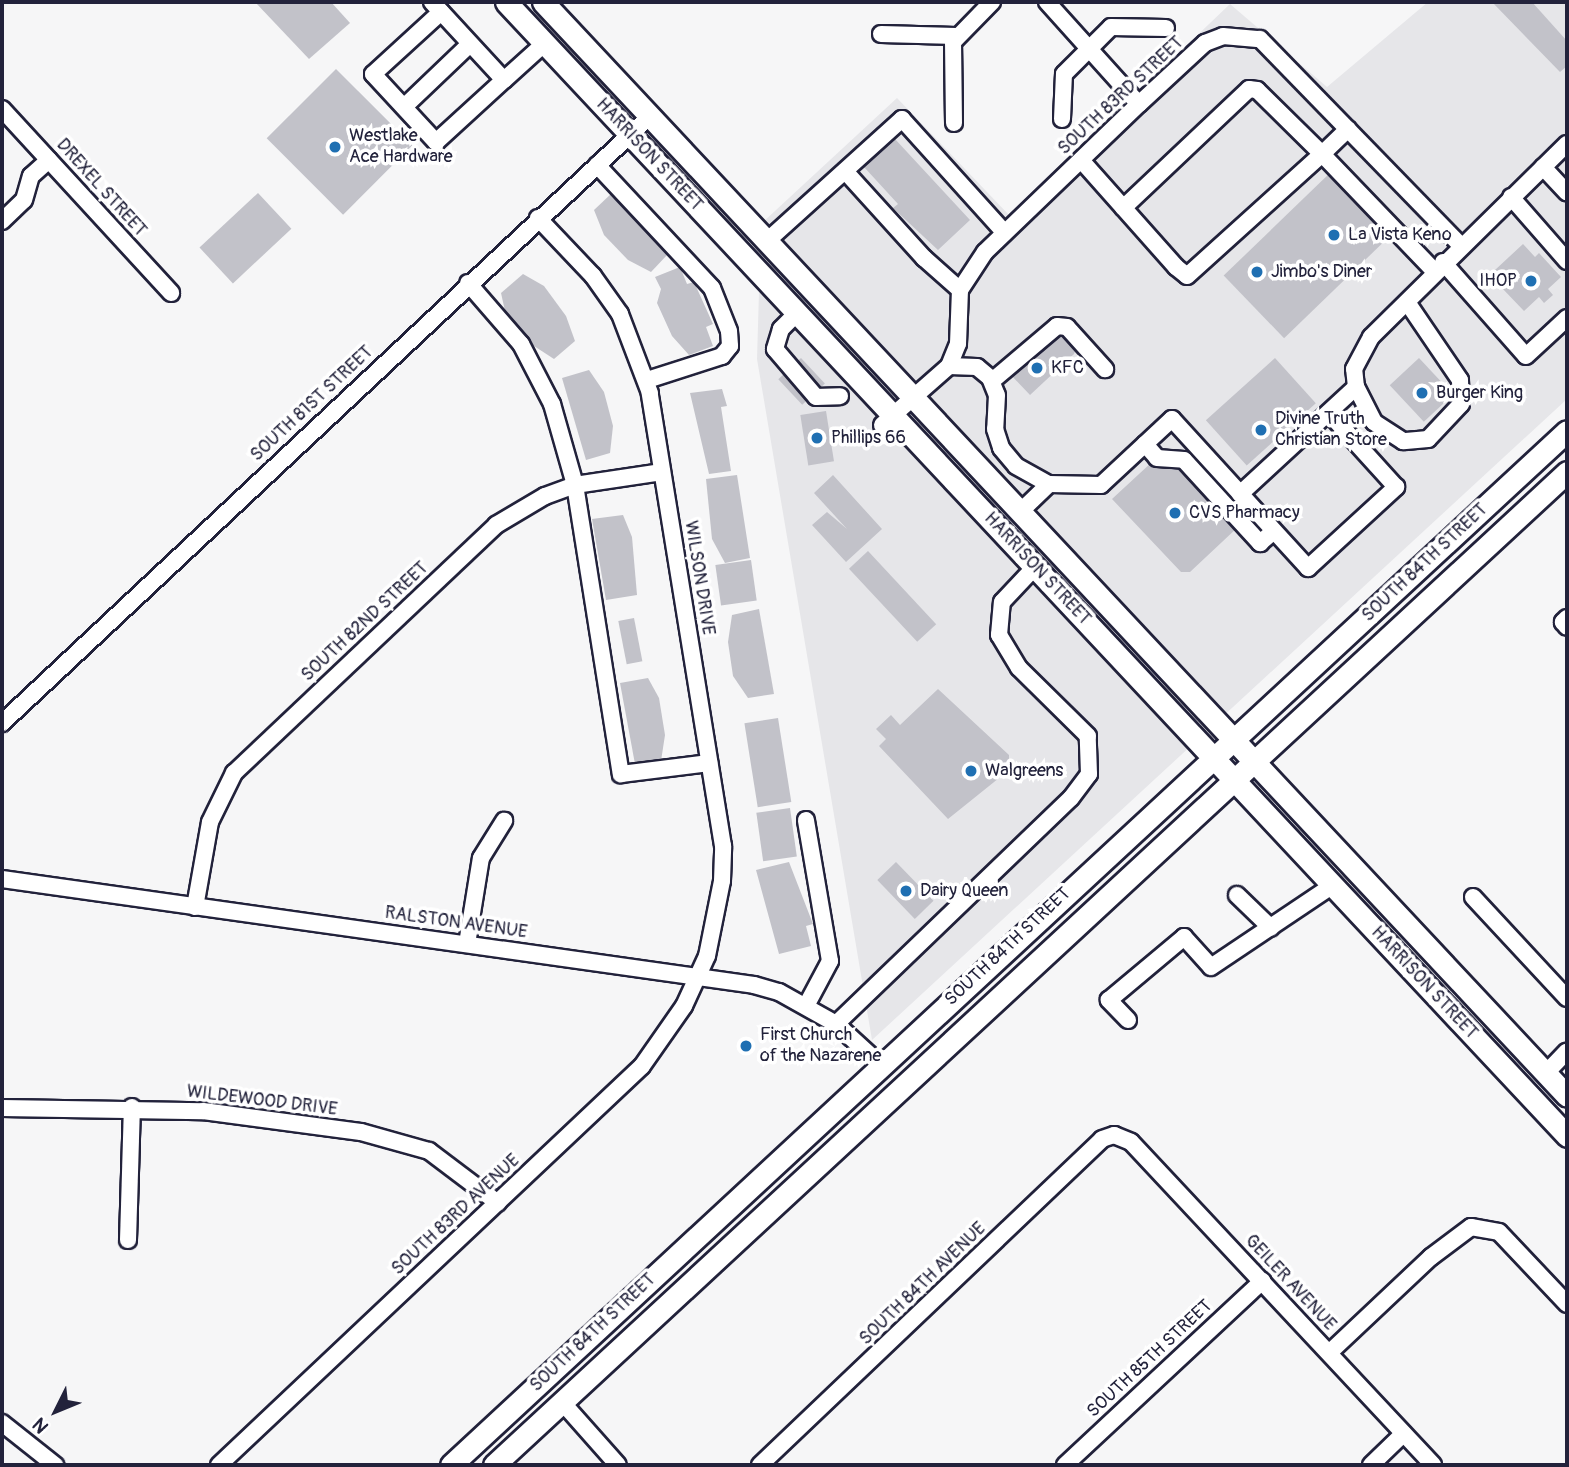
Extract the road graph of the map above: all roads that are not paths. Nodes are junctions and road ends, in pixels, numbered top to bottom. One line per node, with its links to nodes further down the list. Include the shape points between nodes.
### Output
1 (506, 2): 9 (main road, HARRISON STREET)
2 (543, 2): 16 (main road, HARRISON STREET)
3 (992, 2): 8 (street)
4 (1047, 2): 11 (street)
5 (434, 4): 10 (street); 14 (street, via 373,74)
6 (1166, 28): 11 (street, via 1111,27)
7 (881, 34): 8 (street)
8 (956, 36): 18 (street)
9 (545, 43): 12 (street); 20 (main road, HARRISON STREET)
10 (470, 44): 12 (street); 14 (street)
11 (1089, 49): 13 (street); 17 (street, via 1064,74)
12 (504, 80): 14 (street, via 436,142)
13 (1139, 103): 19 (street, SOUTH 83RD STREET, via 1205,43 1240,36 1260,39); 24 (street, SOUTH 83RD STREET)
14 (404, 107)
15 (3, 114): 23 (street, DREXEL STREET)
16 (650, 116): 20 (street, SOUTH 81ST STREET); 34 (main road, HARRISON STREET)
17 (1062, 119)
18 (954, 123)
19 (1348, 129): 22 (street); 35 (street, SOUTH 83RD STREET)
20 (630, 134): 25 (street, SOUTH 81ST STREET); 42 (main road, HARRISON STREET)
21 (1567, 144): 26 (street)
22 (1322, 154): 30 (street, via 1257,90 1250,89); 30 (street, via 1187,276); 37 (street)
23 (49, 160): 32 (street, via 31,176 24,200); 40 (street, DREXEL STREET)
24 (1081, 160): 30 (street); 33 (street, SOUTH 83RD STREET)
25 (597, 165): 31 (street, SOUTH 81ST STREET); 46 (street, via 712,288 729,331 730,346 722,356)
26 (1543, 167): 28 (street); 29 (street)
27 (845, 171): 33 (street, via 902,119); 34 (street); 39 (street, via 924,258)
28 (1567, 192)
29 (1511, 197): 35 (street); 36 (street)
30 (1123, 208)
31 (538, 218): 38 (street, SOUTH 81ST STREET); 46 (street, WILSON DRIVE, via 607,293 634,342)
32 (2, 221)
33 (1004, 232): 39 (street, SOUTH 83RD STREET, via 970,270)
34 (767, 241): 50 (main road, HARRISON STREET)
35 (1461, 245): 37 (street)
36 (1567, 261)
37 (1439, 267): 41 (street); 43 (street, via 1526,356)
38 (468, 284): 58 (street, via 522,344 552,404); 65 (street, SOUTH 81ST STREET)
39 (960, 289): 44 (street, via 958,344)
40 (171, 293)
41 (1407, 302): 48 (street, via 1371,337 1354,369); 48 (street, via 1460,380 1461,404 1427,439 1403,441 1374,422)
42 (797, 313): 49 (street, via 781,328 775,349 816,397); 52 (main road, HARRISON STREET)
43 (1567, 318)
44 (949, 366): 47 (street, via 977,367); 50 (street)
45 (1105, 369): 47 (street, via 1067,327 1057,326)
46 (647, 380): 55 (street, WILSON DRIVE)
47 (992, 381): 57 (street, via 1001,448 1016,466)
48 (1356, 387): 51 (street)
49 (840, 396)
50 (912, 396): 52 (street); 60 (main road, HARRISON STREET)
51 (1329, 413): 59 (street); 61 (street, via 1396,487 1308,568)
52 (887, 420): 62 (main road, HARRISON STREET)
53 (1567, 431): 66 (main road, SOUTH 84TH STREET)
54 (1145, 444): 57 (street, via 1101,485); 59 (street, via 1172,419); 61 (street, via 1157,458 1184,460 1260,544)
55 (662, 472): 58 (street, SOUTH 82ND STREET); 69 (street, WILSON DRIVE)
56 (1567, 472): 68 (main road, SOUTH 84TH STREET)
57 (1049, 484): 60 (street)
58 (575, 485): 69 (street, via 621,774); 77 (street, SOUTH 82ND STREET, via 527,505 496,525 246,759 225,786 210,822)
59 (1240, 494): 61 (street)
60 (1021, 512): 66 (main road, HARRISON STREET)
61 (1274, 531)
62 (1035, 567): 67 (main road, HARRISON STREET); 84 (street, via 1002,603 999,635 1019,668 1088,736 1089,774 1079,790)
63 (1567, 618): 64 (street, via 1563,622)
64 (1567, 626)
65 (2, 723)
66 (1233, 738): 67 (main road, SOUTH 84TH STREET); 68 (main road, HARRISON STREET)
67 (1213, 757): 70 (main road, HARRISON STREET); 86 (main road, SOUTH 84TH STREET)
68 (1254, 761): 70 (main road, SOUTH 84TH STREET); 87 (main road, HARRISON STREET)
69 (709, 763): 80 (street, WILSON DRIVE, via 723,846 722,881 715,927)
70 (1234, 778): 74 (main road, HARRISON STREET); 94 (main road, SOUTH 84TH STREET)
71 (807, 820): 82 (street, via 830,961)
72 (504, 821): 79 (street, via 481,858)
73 (2, 879): 77 (street, RALSTON AVENUE)
74 (1334, 885): 78 (street); 92 (main road, HARRISON STREET)
75 (1237, 895): 78 (street)
76 (1473, 897): 81 (street)
77 (195, 906): 79 (street, RALSTON AVENUE)
78 (1271, 928): 83 (street, via 1211,967 1184,937 1109,1000)
79 (467, 944): 80 (street, RALSTON AVENUE)
80 (698, 976): 82 (street, RALSTON AVENUE, via 779,992); 93 (street, SOUTH 83RD AVENUE, via 684,1006 642,1066)
81 (1567, 998)
82 (806, 1006): 84 (street, RALSTON AVENUE)
83 (1128, 1020)
84 (835, 1024): 86 (street, RALSTON AVENUE)
85 (1567, 1051): 87 (street)
86 (881, 1065): 94 (main road, via 876,1093 793,1173); 104 (main road, SOUTH 84TH STREET)
87 (1546, 1073): 88 (main road, HARRISON STREET)
88 (1567, 1096)
89 (132, 1107): 90 (street, WILDEWOOD DRIVE); 93 (street, WILDEWOOD DRIVE, via 275,1119 406,1142 451,1163); 95 (street)
90 (2, 1108)
91 (1114, 1135): 96 (street, GEILER AVENUE, via 1131,1142); 107 (street, SOUTH 84TH AVENUE, via 1102,1139)
92 (1567, 1136)
93 (498, 1203): 103 (street, SOUTH 83RD AVENUE)
94 (775, 1205): 99 (main road, SOUTH 84TH STREET)
95 (128, 1240)
96 (1262, 1281): 98 (street, GEILER AVENUE); 108 (street, SOUTH 85TH STREET)
97 (1567, 1304): 98 (street, via 1506,1238 1493,1228 1476,1226 1463,1230 1431,1257)
98 (1329, 1353): 101 (street, GEILER AVENUE)
99 (562, 1402): 105 (main road, SOUTH 84TH STREET); 106 (street)
100 (2, 1423): 102 (street)
101 (1404, 1434): 109 (street); 110 (street, GEILER AVENUE)
102 (55, 1465)
103 (219, 1465)
104 (451, 1465)
105 (494, 1465)
106 (618, 1465)
107 (760, 1465)
108 (1065, 1465)
109 (1371, 1465)
110 (1433, 1465)

